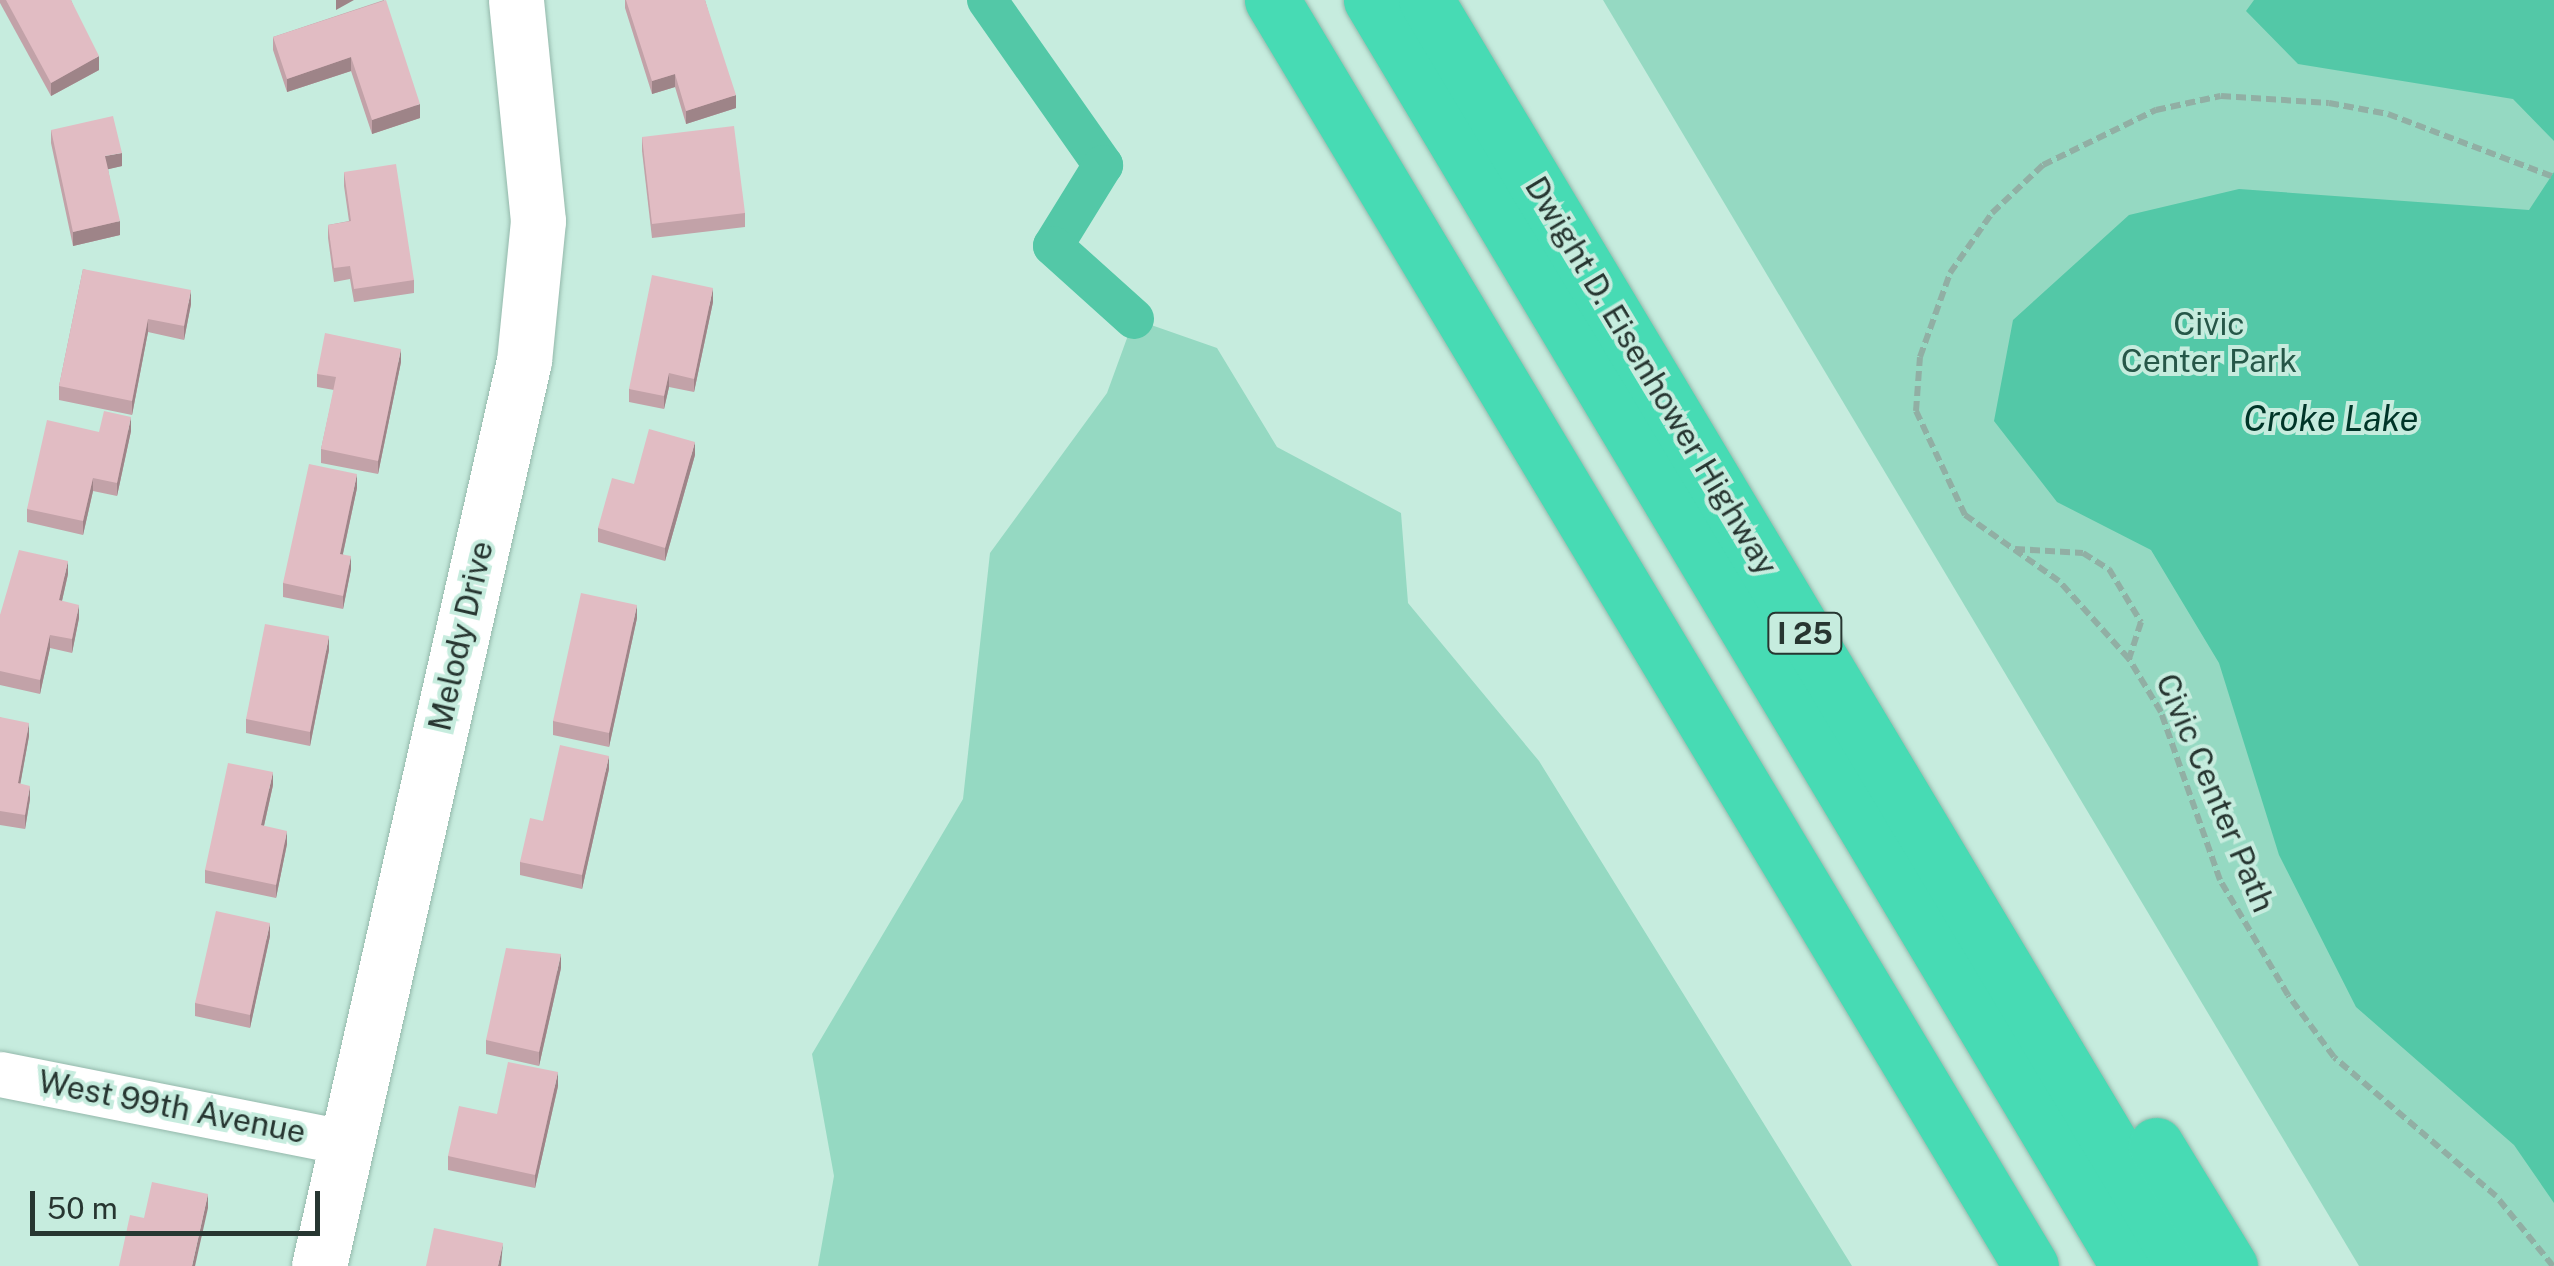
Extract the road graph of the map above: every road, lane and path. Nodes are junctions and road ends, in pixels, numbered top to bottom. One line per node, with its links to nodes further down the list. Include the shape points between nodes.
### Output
1 (516, 0): 11 (street, Melody Drive, via 538,221 524,360)
2 (1272, 0): 8 (highway)
3 (1371, 0): 15 (highway)
4 (1426, 0): 9 (highway, Dwight D. Eisenhower Highway / I 25)
5 (2554, 177): 6 (path, Civic Center Path, via 2388,114 2221,96 2112,126 2043,165 1992,214 1950,273 1920,358 1916,412 1965,514)
6 (2013, 549): 7 (path, Civic Center Path, via 2059,582); 7 (path, via 2083,553 2109,570 2141,622)
7 (2129, 659): 18 (path, Civic Center Path, via 2161,712 2220,880 2269,968 2334,1057 2496,1196)
8 (1831, 932): 13 (highway); 14 (highway)
9 (1988, 936): 16 (highway, Dwight D. Eisenhower Highway / I 25); 17 (highway, via 2075,1016)
10 (0, 1074): 11 (street, West 99th Avenue)
11 (344, 1142): 12 (street, Melody Drive)
12 (319, 1266)
13 (2030, 1266)
14 (2067, 1266)
15 (2128, 1266)
16 (2184, 1266)
17 (2230, 1266)
18 (2552, 1266)

